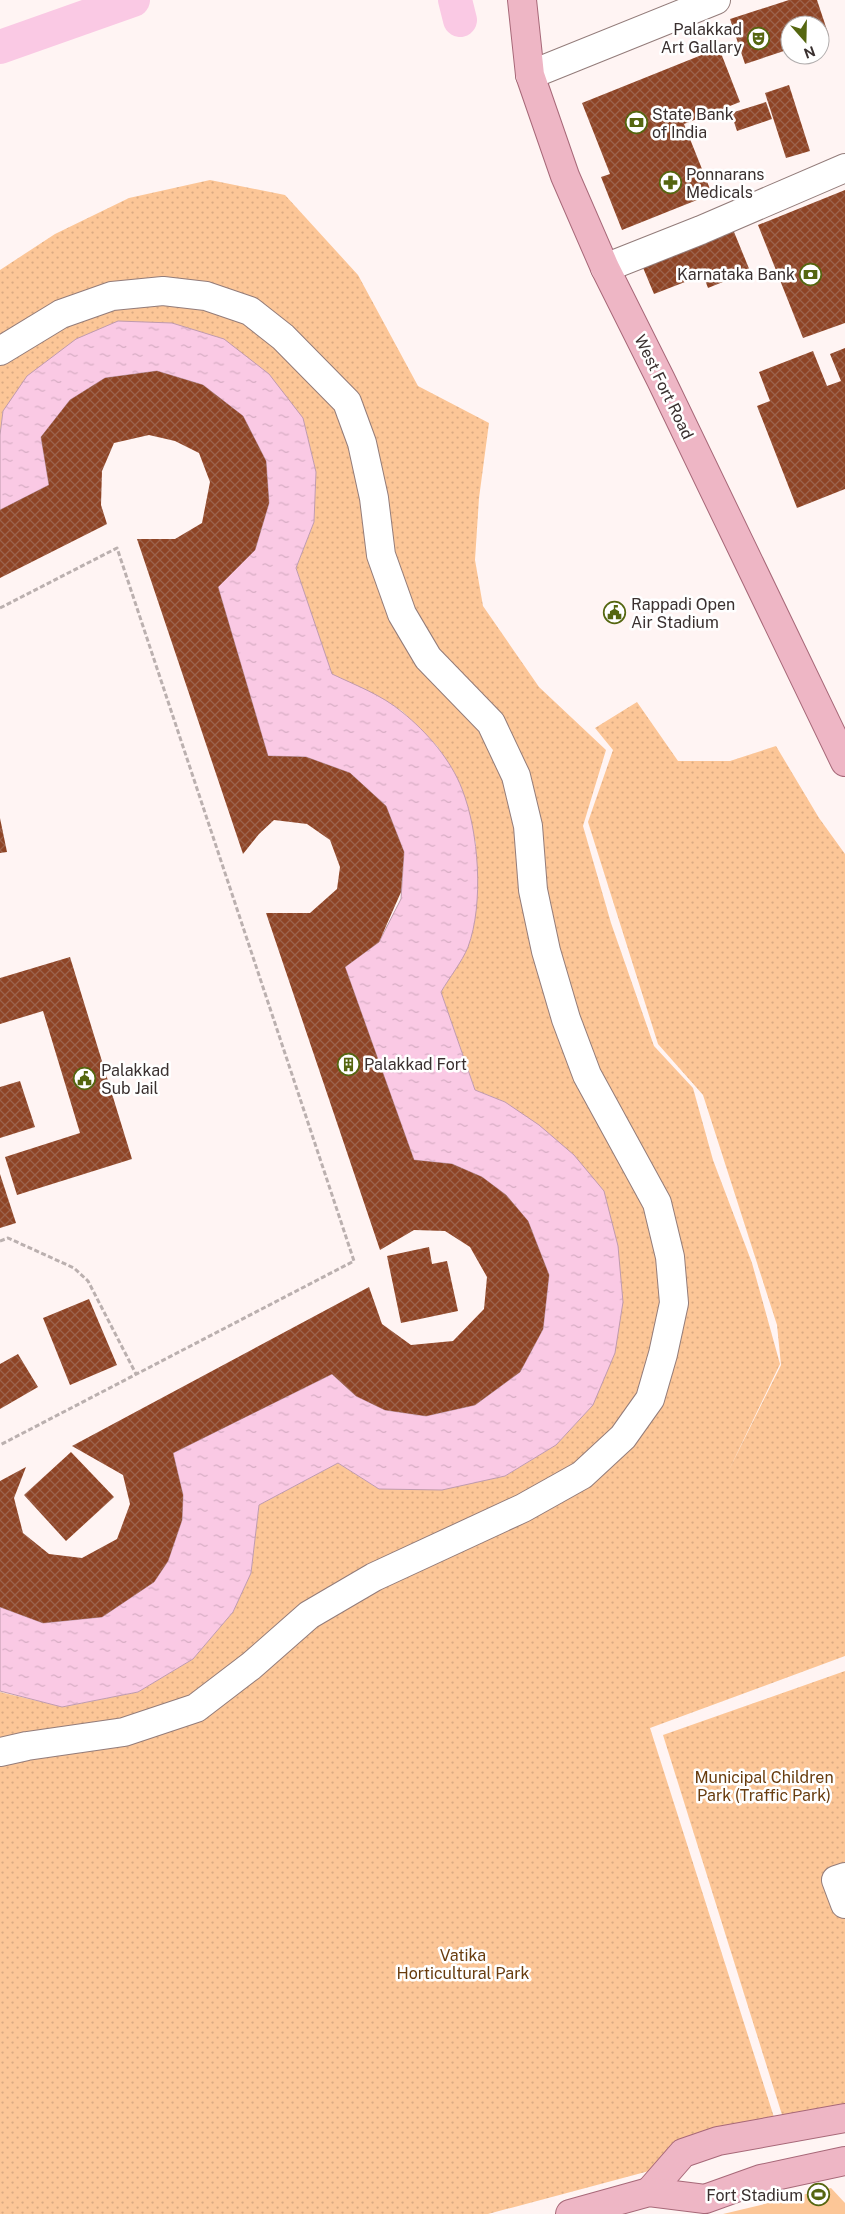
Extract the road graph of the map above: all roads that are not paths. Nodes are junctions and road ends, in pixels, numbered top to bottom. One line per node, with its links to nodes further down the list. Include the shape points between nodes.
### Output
1 (522, 0): 3 (main road, West Fort Road)
2 (716, 0): 3 (street)
3 (530, 75): 5 (main road, West Fort Road, via 565,176)
4 (845, 168): 5 (street)
5 (605, 268): 7 (main road, West Fort Road)
6 (0, 351): 8 (street, via 62,314 112,296 163,291 206,296 250,311 283,337 347,402 362,443 382,554 402,614 428,658 491,723 516,776 528,826 533,890 566,1019 587,1075 657,1203 670,1257 674,1303 650,1399 623,1437 582,1475 523,1508 374,1577 309,1615 251,1666 196,1708 124,1732)
7 (845, 762)
8 (0, 1752)
9 (845, 1878): 10 (street, via 836,1880)
10 (845, 1904)
11 (845, 2118): 15 (main road, via 718,2141 684,2153)
12 (845, 2161): 13 (main road)
13 (761, 2179): 14 (main road); 15 (main road, via 705,2199)
14 (845, 2180)
15 (649, 2192): 16 (main road)
16 (570, 2214)

